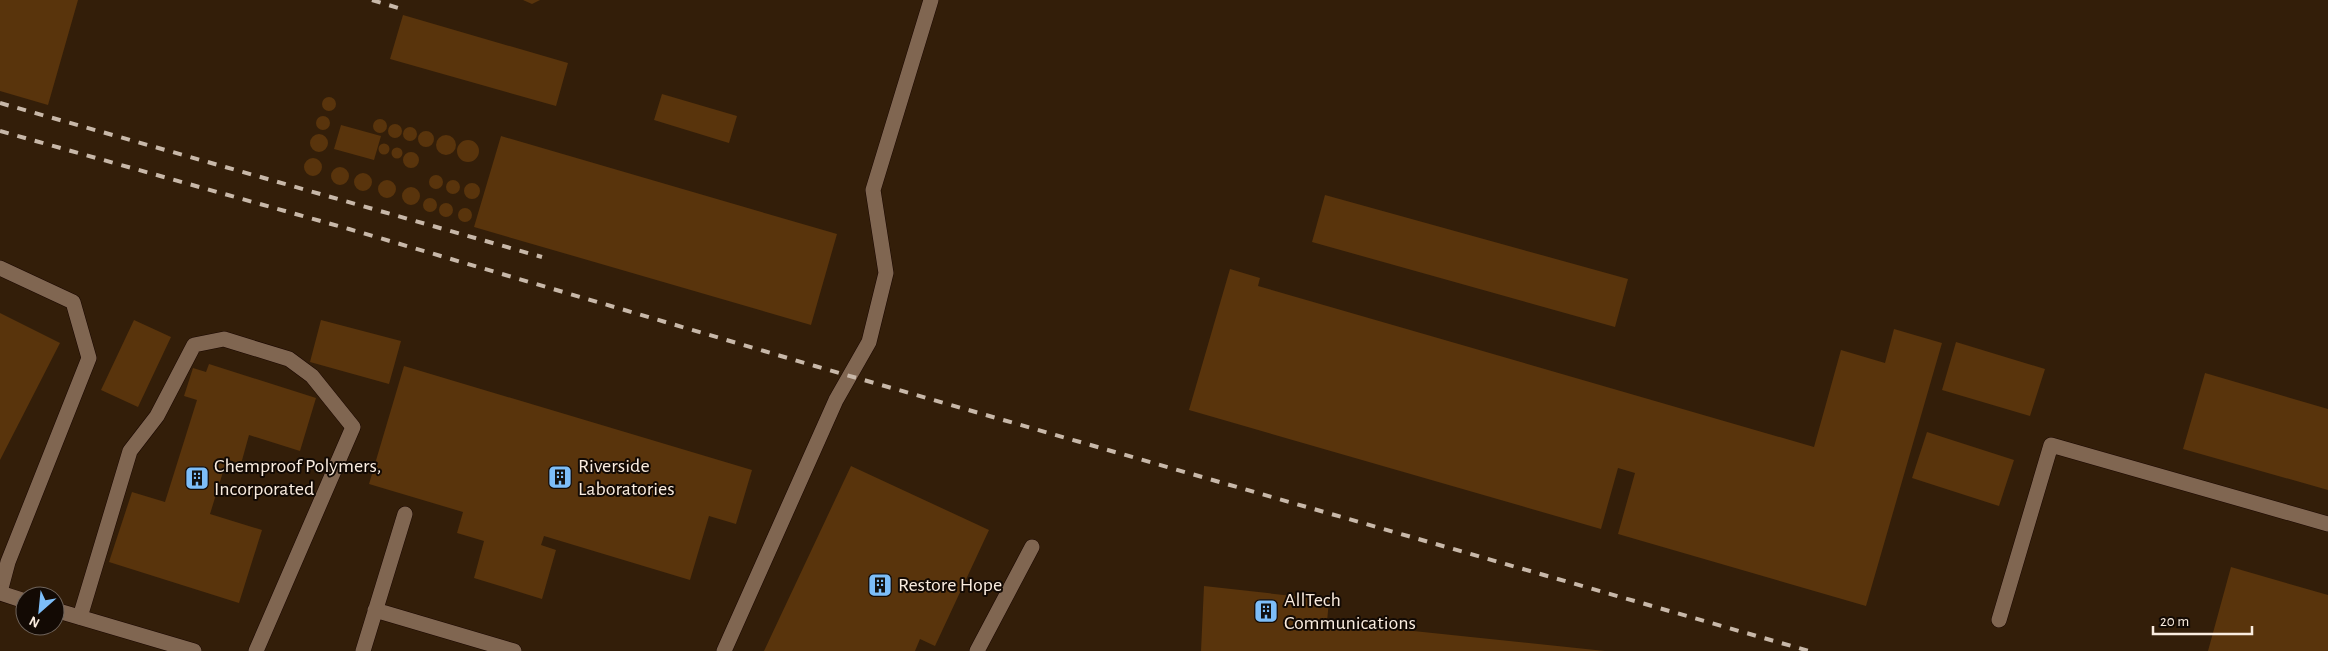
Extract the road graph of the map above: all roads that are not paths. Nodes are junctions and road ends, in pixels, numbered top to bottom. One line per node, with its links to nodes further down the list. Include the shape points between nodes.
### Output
1 (930, 0): 16 (main road, via 872,190 886,274 868,342 836,400)
2 (0, 268): 6 (main road, via 73,302 89,358 8,562)
3 (405, 514): 8 (main road)
4 (2328, 524): 11 (main road, via 2051,445)
5 (1032, 547): 17 (main road)
6 (0, 592): 7 (main road)
7 (15, 597)
8 (376, 610): 14 (main road); 15 (main road)
9 (65, 613): 10 (main road)
10 (80, 617): 12 (main road); 13 (main road, via 130,452 157,416 194,345 224,339 289,359 312,376 353,427)
11 (1999, 620)
12 (194, 651)
13 (256, 651)
14 (363, 651)
15 (514, 651)
16 (724, 651)
17 (977, 651)

